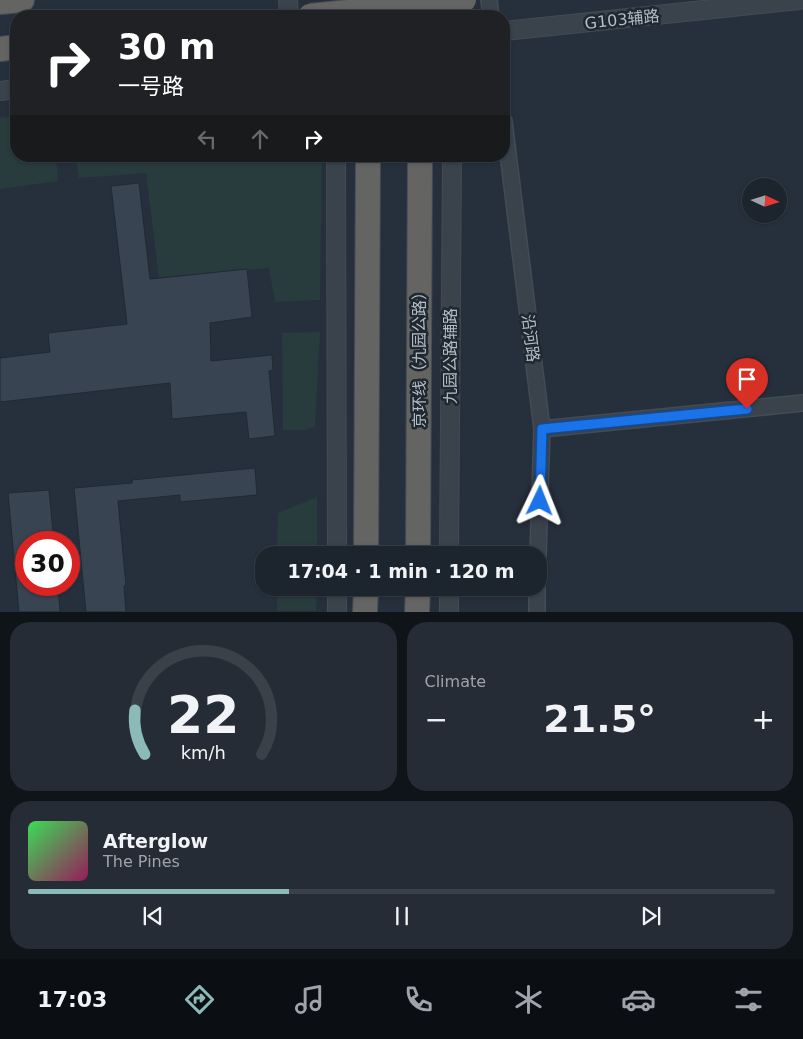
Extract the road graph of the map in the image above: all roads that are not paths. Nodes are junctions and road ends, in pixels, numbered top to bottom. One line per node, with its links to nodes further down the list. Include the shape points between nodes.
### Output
1 (22, 0): 4 (highway)
2 (464, 0): 5 (highway, bridge)
3 (799, 0): 6 (street, G103辅路)
4 (0, 2)
5 (368, 10)
6 (510, 30)
7 (336, 162): 14 (street)
8 (368, 162): 15 (highway)
9 (420, 162): 16 (highway, 京环线（九园公路）)
10 (452, 162): 17 (street, 九园公路辅路)
11 (509, 162): 13 (street, 沿河路)
12 (803, 403): 13 (street)
13 (542, 429): 18 (street, 沿河路)
14 (337, 546)
15 (366, 546)
16 (418, 546)
17 (449, 546)
18 (538, 546)
19 (337, 596): 24 (street)
20 (366, 596): 25 (highway)
21 (418, 596): 26 (highway)
22 (449, 596): 27 (street)
23 (538, 596): 28 (street)
24 (337, 612)
25 (365, 612)
26 (418, 612)
27 (449, 612)
28 (537, 612)

